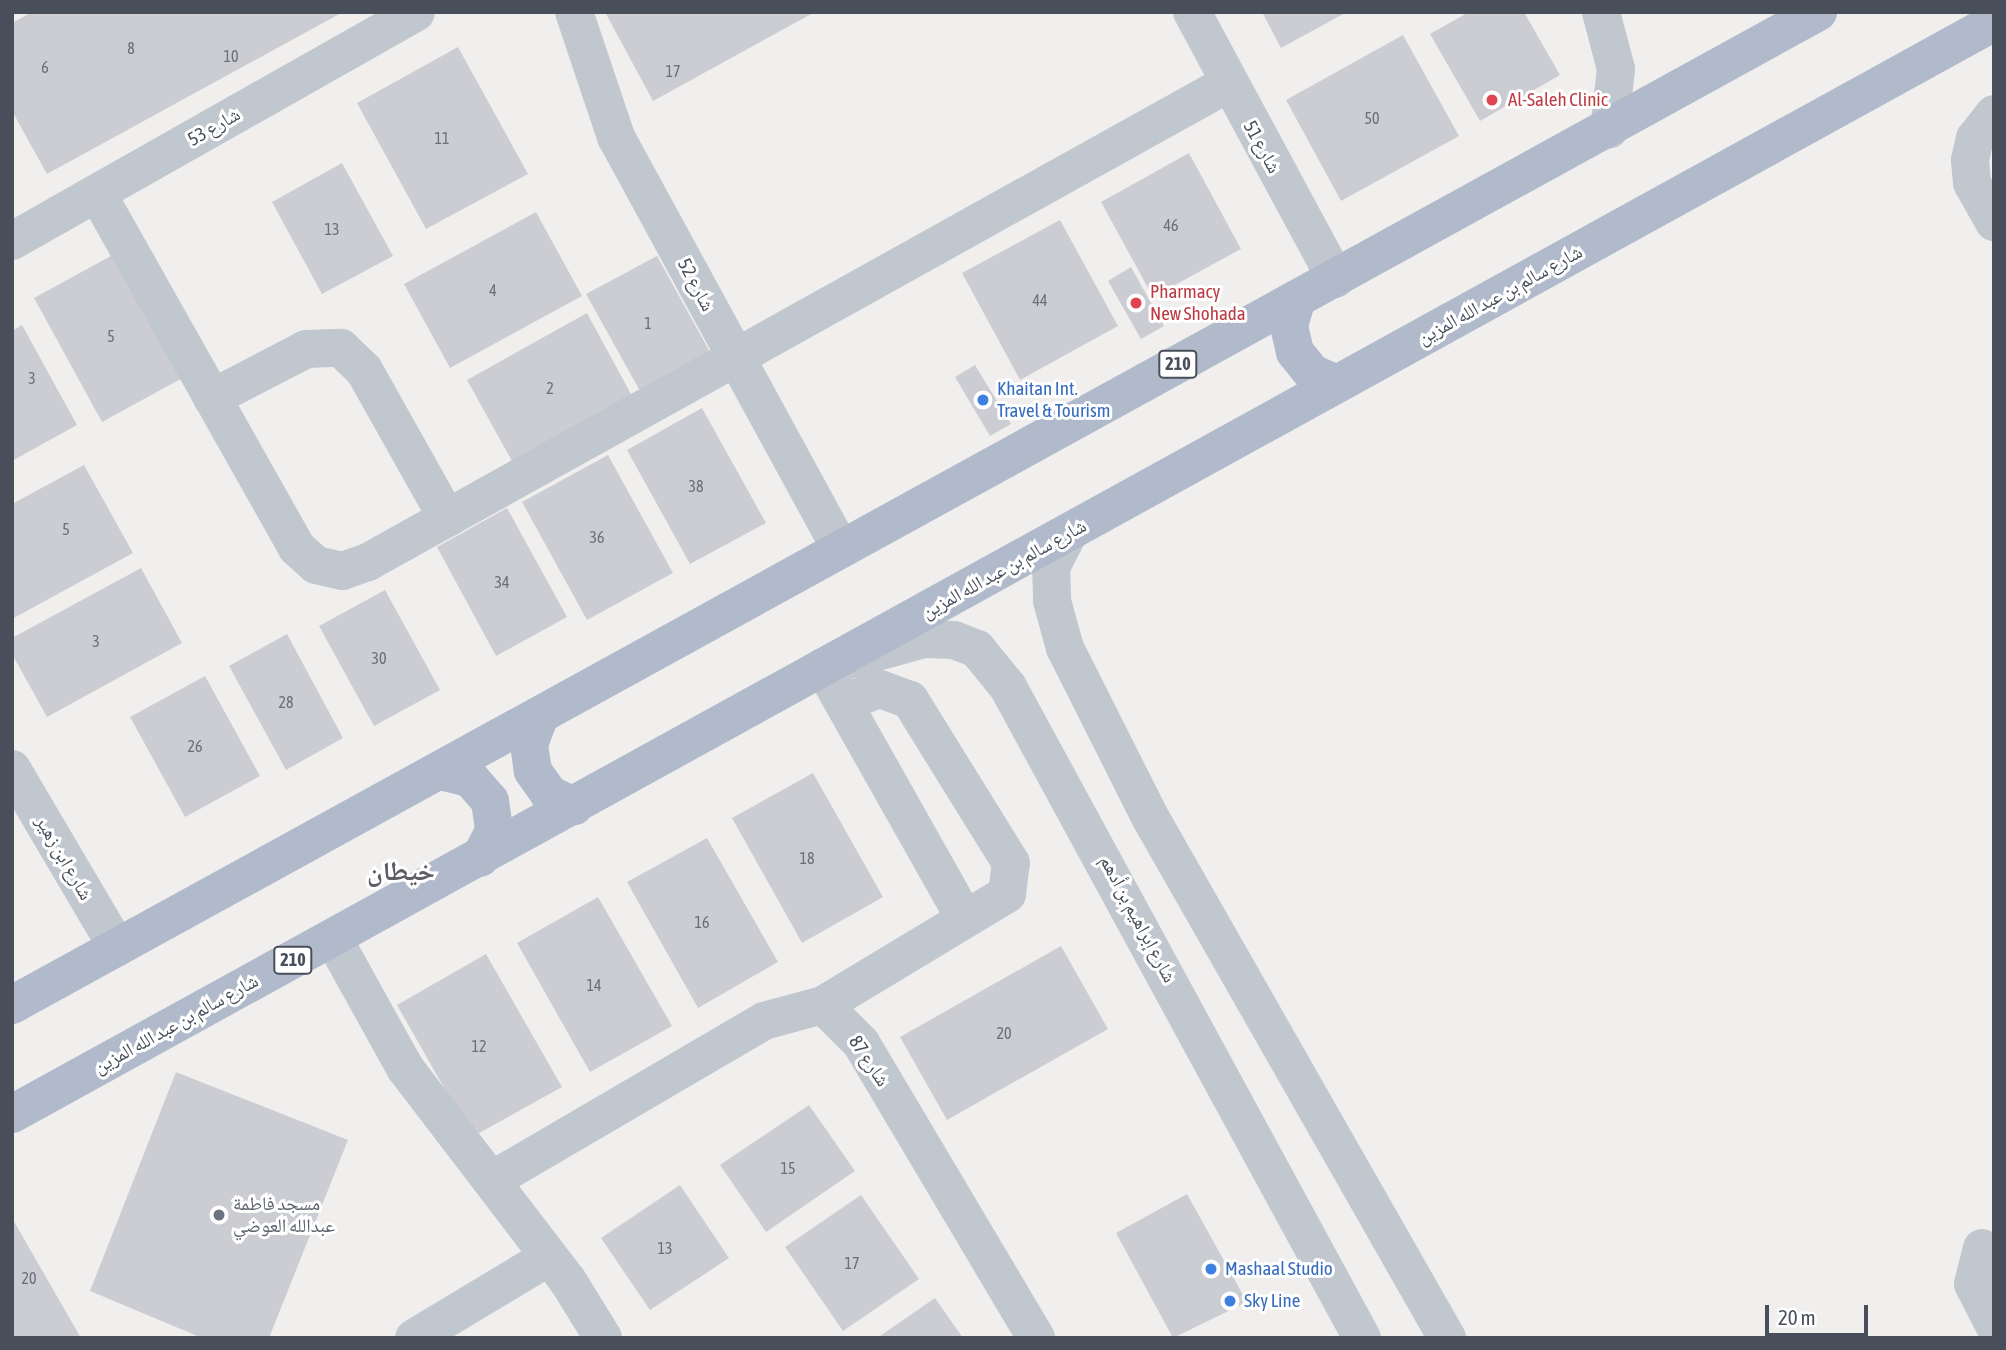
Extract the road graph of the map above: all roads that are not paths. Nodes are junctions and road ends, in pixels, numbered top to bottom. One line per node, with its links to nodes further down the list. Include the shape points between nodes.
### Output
1 (416, 12): 10 (street, شارع 53)
2 (574, 12): 15 (street, شارع 52, via 616,137)
3 (1192, 12): 7 (street, 51 شارع)
4 (1601, 12): 9 (street, via 1616,69)
5 (1818, 12): 9 (main road, 210)
6 (1994, 22): 16 (main road, شارع سالم بن عبد الله المزين / 210)
7 (1227, 85): 13 (street, 51 شارع); 15 (street)
8 (1994, 114): 11 (street, via 1975,138 1970,160 1972,183)
9 (1609, 130): 13 (main road, 210)
10 (97, 193): 12 (street, شارع 53); 17 (street)
11 (1994, 222)
12 (12, 241)
13 (1336, 279): 14 (main road, 210)
14 (1297, 299): 16 (main road, via 1289,326 1295,352 1312,373); 20 (main road, 210)
15 (735, 356): 18 (street); 20 (street, شارع 52)
16 (1337, 384): 19 (main road, شارع سالم بن عبد الله المزين / 210)
17 (212, 398): 18 (street, via 306,349 341,348 364,370); 18 (street, via 296,548 316,565 355,569)
18 (447, 518)
19 (1068, 534): 21 (main road, شارع سالم بن عبد الله المزين / 210); 28 (street, via 1051,568 1052,601 1065,648)
20 (840, 547): 23 (main road, 210)
21 (823, 667): 22 (street); 26 (main road, شارع سالم بن عبد الله المزين / 210); 29 (street, شارع إبراهيم بن أدهم, via 924,639 977,649 1008,687)
22 (844, 703): 30 (street); 30 (street, via 879,689 910,700 1011,863 1007,894)
23 (539, 718): 25 (main road, 210); 26 (main road, via 529,744 533,771 549,794)
24 (12, 769): 32 (street, شارع ابن زهير)
25 (441, 771): 27 (main road, via 470,778 490,801 494,831); 32 (main road, 210)
26 (574, 806): 27 (main road, شارع سالم بن عبد الله المزين / 210)
27 (480, 858): 31 (main road, شارع سالم بن عبد الله المزين / 210)
28 (1188, 885): 29 (street, via 1169,874 1148,876 1135,891); 44 (street)
29 (1134, 912): 43 (street, شارع إبراهيم بن أدهم)
30 (965, 919): 34 (street)
31 (333, 938): 35 (main road, شارع سالم بن عبد الله المزين / 210); 36 (street, via 405,1068)
32 (117, 947): 33 (main road, 210)
33 (12, 1005)
34 (823, 1005): 36 (street, via 764,1021); 42 (street, شارع 87, via 861,1043)
35 (12, 1114)
36 (492, 1180): 38 (street)
37 (1982, 1248): 39 (street, via 1973,1283)
38 (550, 1257): 40 (street); 41 (street)
39 (1994, 1325)
40 (414, 1338)
41 (603, 1338)
42 (1036, 1338)
43 (1362, 1338)
44 (1447, 1338)

